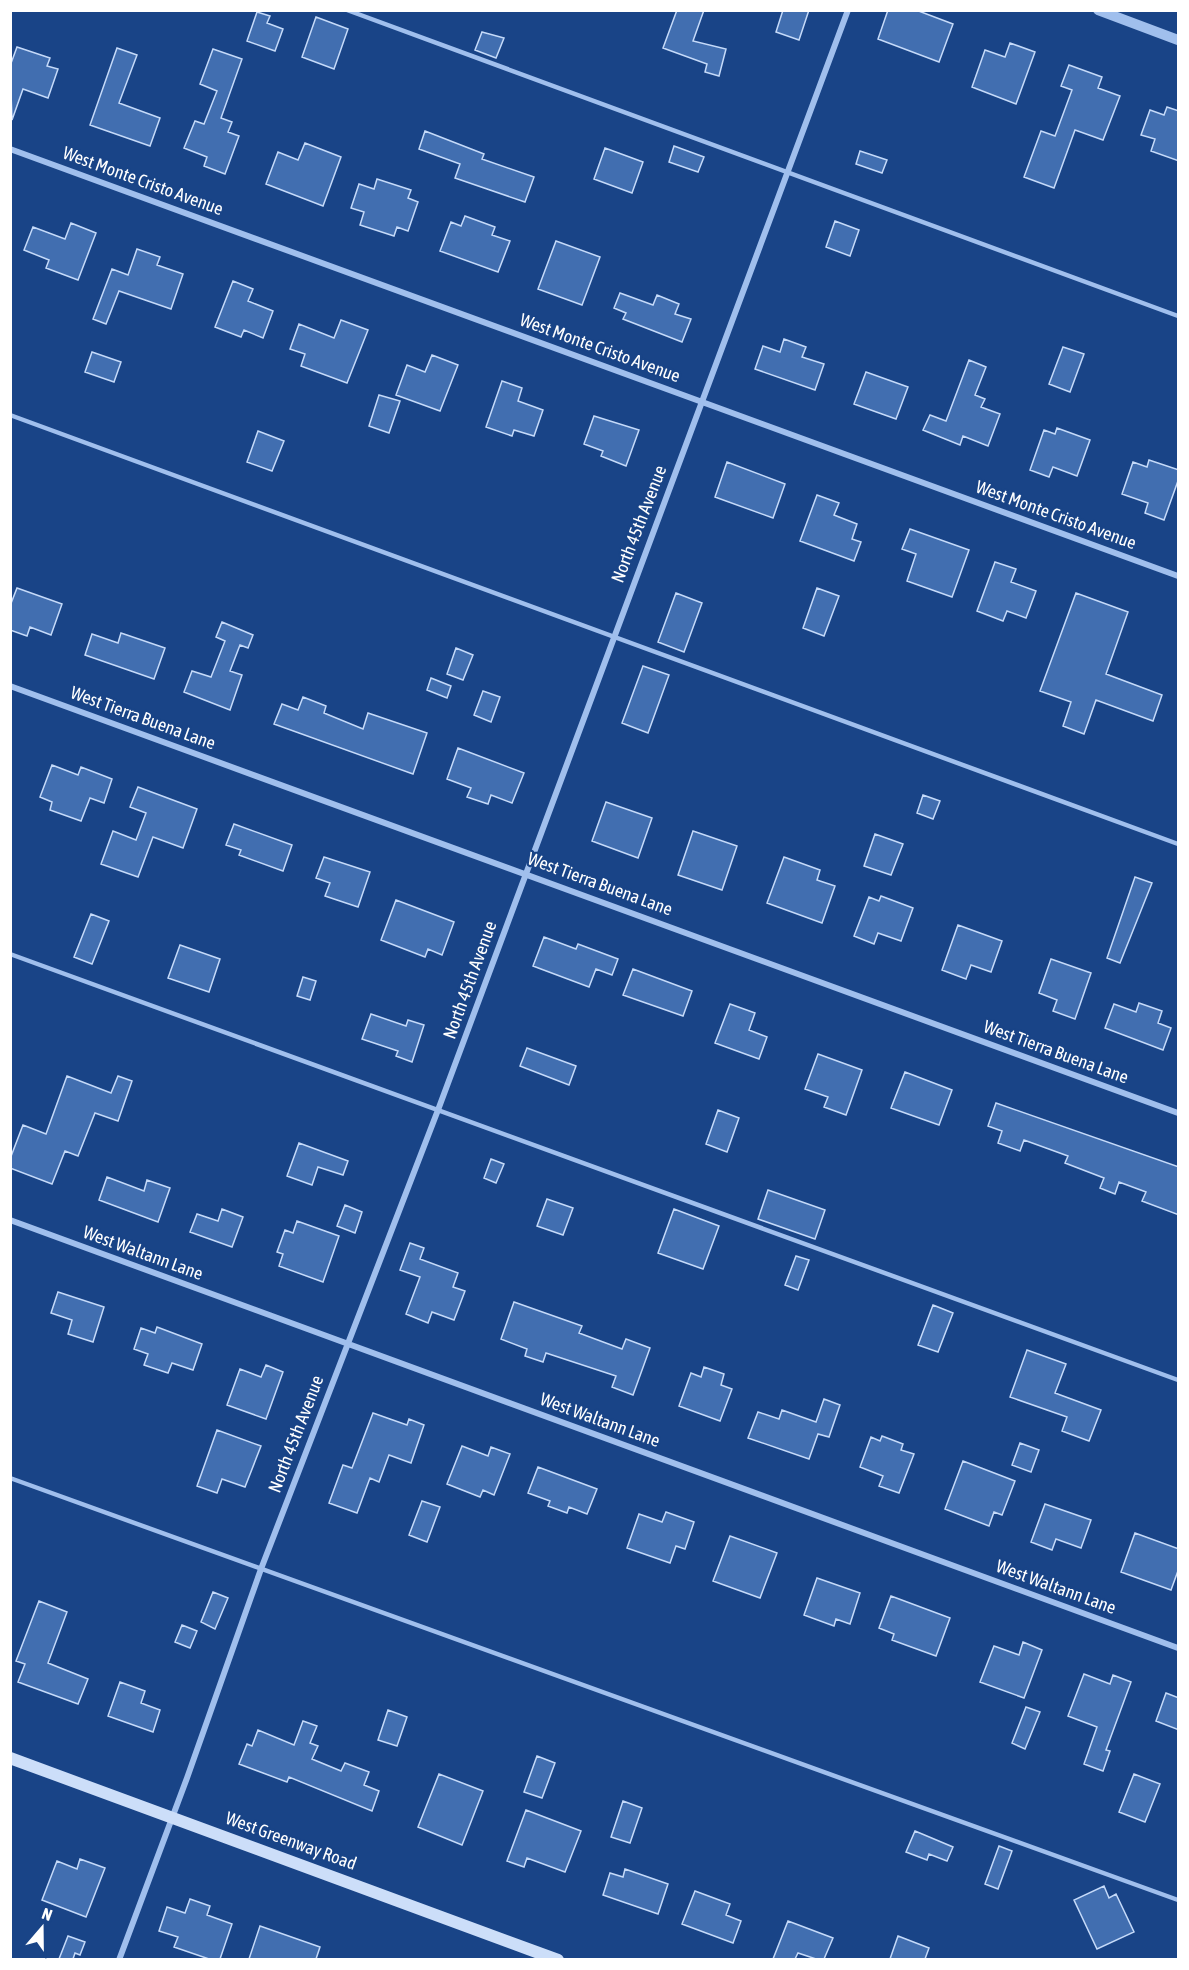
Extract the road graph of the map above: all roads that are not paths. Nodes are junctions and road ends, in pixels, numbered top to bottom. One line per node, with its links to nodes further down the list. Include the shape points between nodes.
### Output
1 (347, 10): 6 (lane)
2 (848, 10): 6 (street, North 45th Avenue)
3 (1098, 10): 4 (street)
4 (1179, 40)
5 (10, 149): 8 (street, West Monte Cristo Avenue)
6 (787, 172): 7 (lane); 8 (street, North 45th Avenue)
7 (1179, 316)
8 (702, 400): 10 (street, West Monte Cristo Avenue); 11 (street, North 45th Avenue)
9 (10, 415): 11 (lane)
10 (1179, 576)
11 (612, 638): 13 (lane); 14 (street, North 45th Avenue)
12 (10, 686): 14 (street, West Tierra Buena Lane)
13 (1179, 844)
14 (526, 872): 16 (street, North 45th Avenue); 17 (street, West Tierra Buena Lane)
15 (10, 954): 16 (lane)
16 (438, 1110): 19 (street, North 45th Avenue); 20 (lane)
17 (1179, 1113)
18 (10, 1220): 19 (street, West Waltann Lane)
19 (346, 1343): 22 (street, North 45th Avenue); 23 (street, West Waltann Lane)
20 (1179, 1380)
21 (10, 1478): 22 (lane)
22 (261, 1569): 25 (street, North 45th Avenue); 26 (lane)
23 (1179, 1648)
24 (10, 1758): 25 (main road, West Greenway Road)
25 (173, 1817): 27 (street, North 45th Avenue); 28 (main road, West Greenway Road)
26 (1179, 1900)
27 (119, 1959)
28 (558, 1959)

